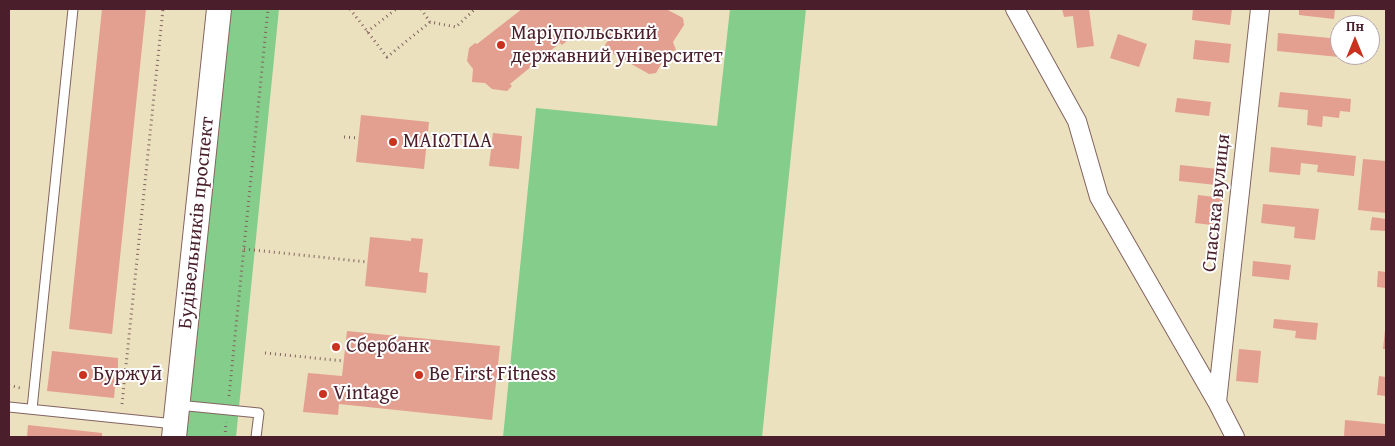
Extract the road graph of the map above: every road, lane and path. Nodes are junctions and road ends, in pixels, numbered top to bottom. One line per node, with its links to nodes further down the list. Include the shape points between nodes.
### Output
1 (73, 9): 21 (lane)
2 (163, 9): 23 (path)
3 (219, 9): 24 (main road, Будівельників проспект)
4 (268, 9): 15 (path)
5 (350, 9): 12 (path)
6 (396, 9): 12 (path)
7 (421, 9): 11 (path)
8 (475, 9): 11 (path, via 456,26)
9 (1015, 9): 19 (street, via 1077,121 1099,197)
10 (1260, 9): 19 (street, Спаська вулиця)
11 (430, 22): 12 (path, via 387,57)
12 (367, 32)
13 (344, 137): 14 (path)
14 (359, 138)
15 (244, 249): 16 (path); 22 (path)
16 (367, 262)
17 (265, 353): 18 (path)
18 (344, 361)
19 (1217, 402): 27 (street)
20 (9, 407): 21 (lane)
21 (32, 409): 23 (lane)
22 (228, 410): 24 (lane); 25 (path); 26 (lane, via 259,413)
23 (120, 418): 24 (lane)
24 (176, 422)
25 (225, 437)
26 (256, 437)
27 (1235, 437)

